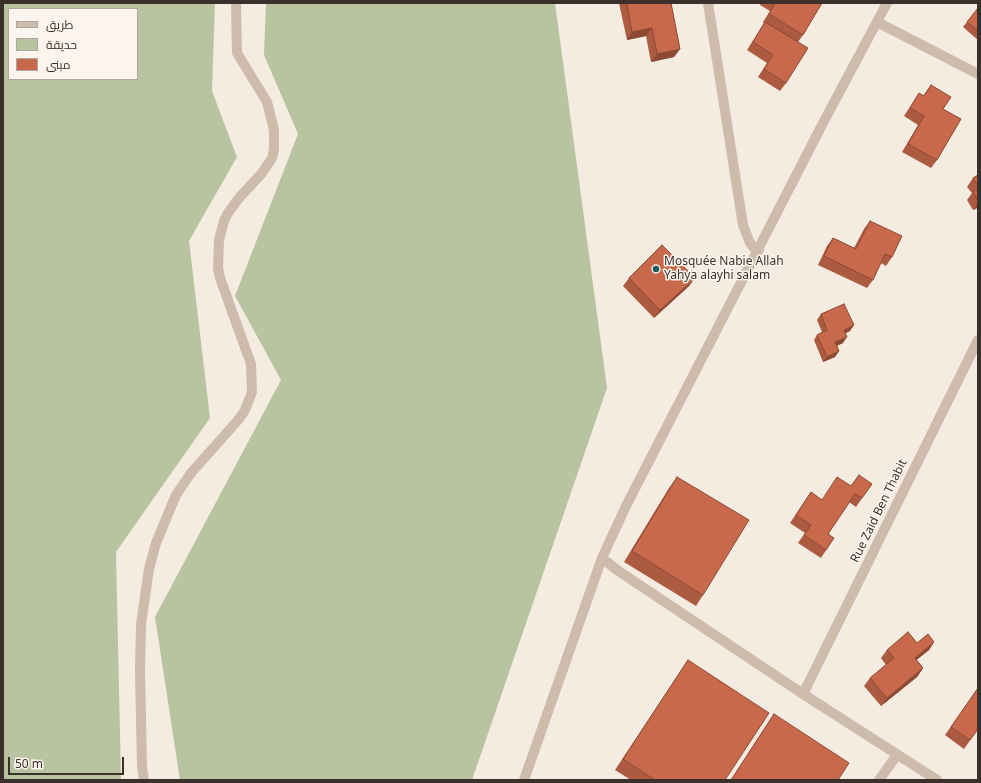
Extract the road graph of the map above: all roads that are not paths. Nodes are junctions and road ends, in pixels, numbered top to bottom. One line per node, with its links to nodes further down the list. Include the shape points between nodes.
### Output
1 (236, 3): 11 (street, via 237,53 267,102 272,118 274,141 272,158 228,213 219,240 220,278 251,364 252,392 245,410 191,473 176,495 154,549 141,624)
2 (708, 3): 6 (street, via 743,225 750,243)
3 (887, 3): 4 (street)
4 (878, 20): 5 (street, via 881,24); 6 (street)
5 (978, 74)
6 (759, 250): 8 (street, via 626,506)
7 (978, 341): 9 (street, Rue Zaid Ben Thabit)
8 (602, 558): 9 (street); 12 (street)
9 (804, 694): 10 (street)
10 (897, 755): 13 (street); 14 (street)
11 (144, 780)
12 (524, 780)
13 (879, 780)
14 (937, 780)

